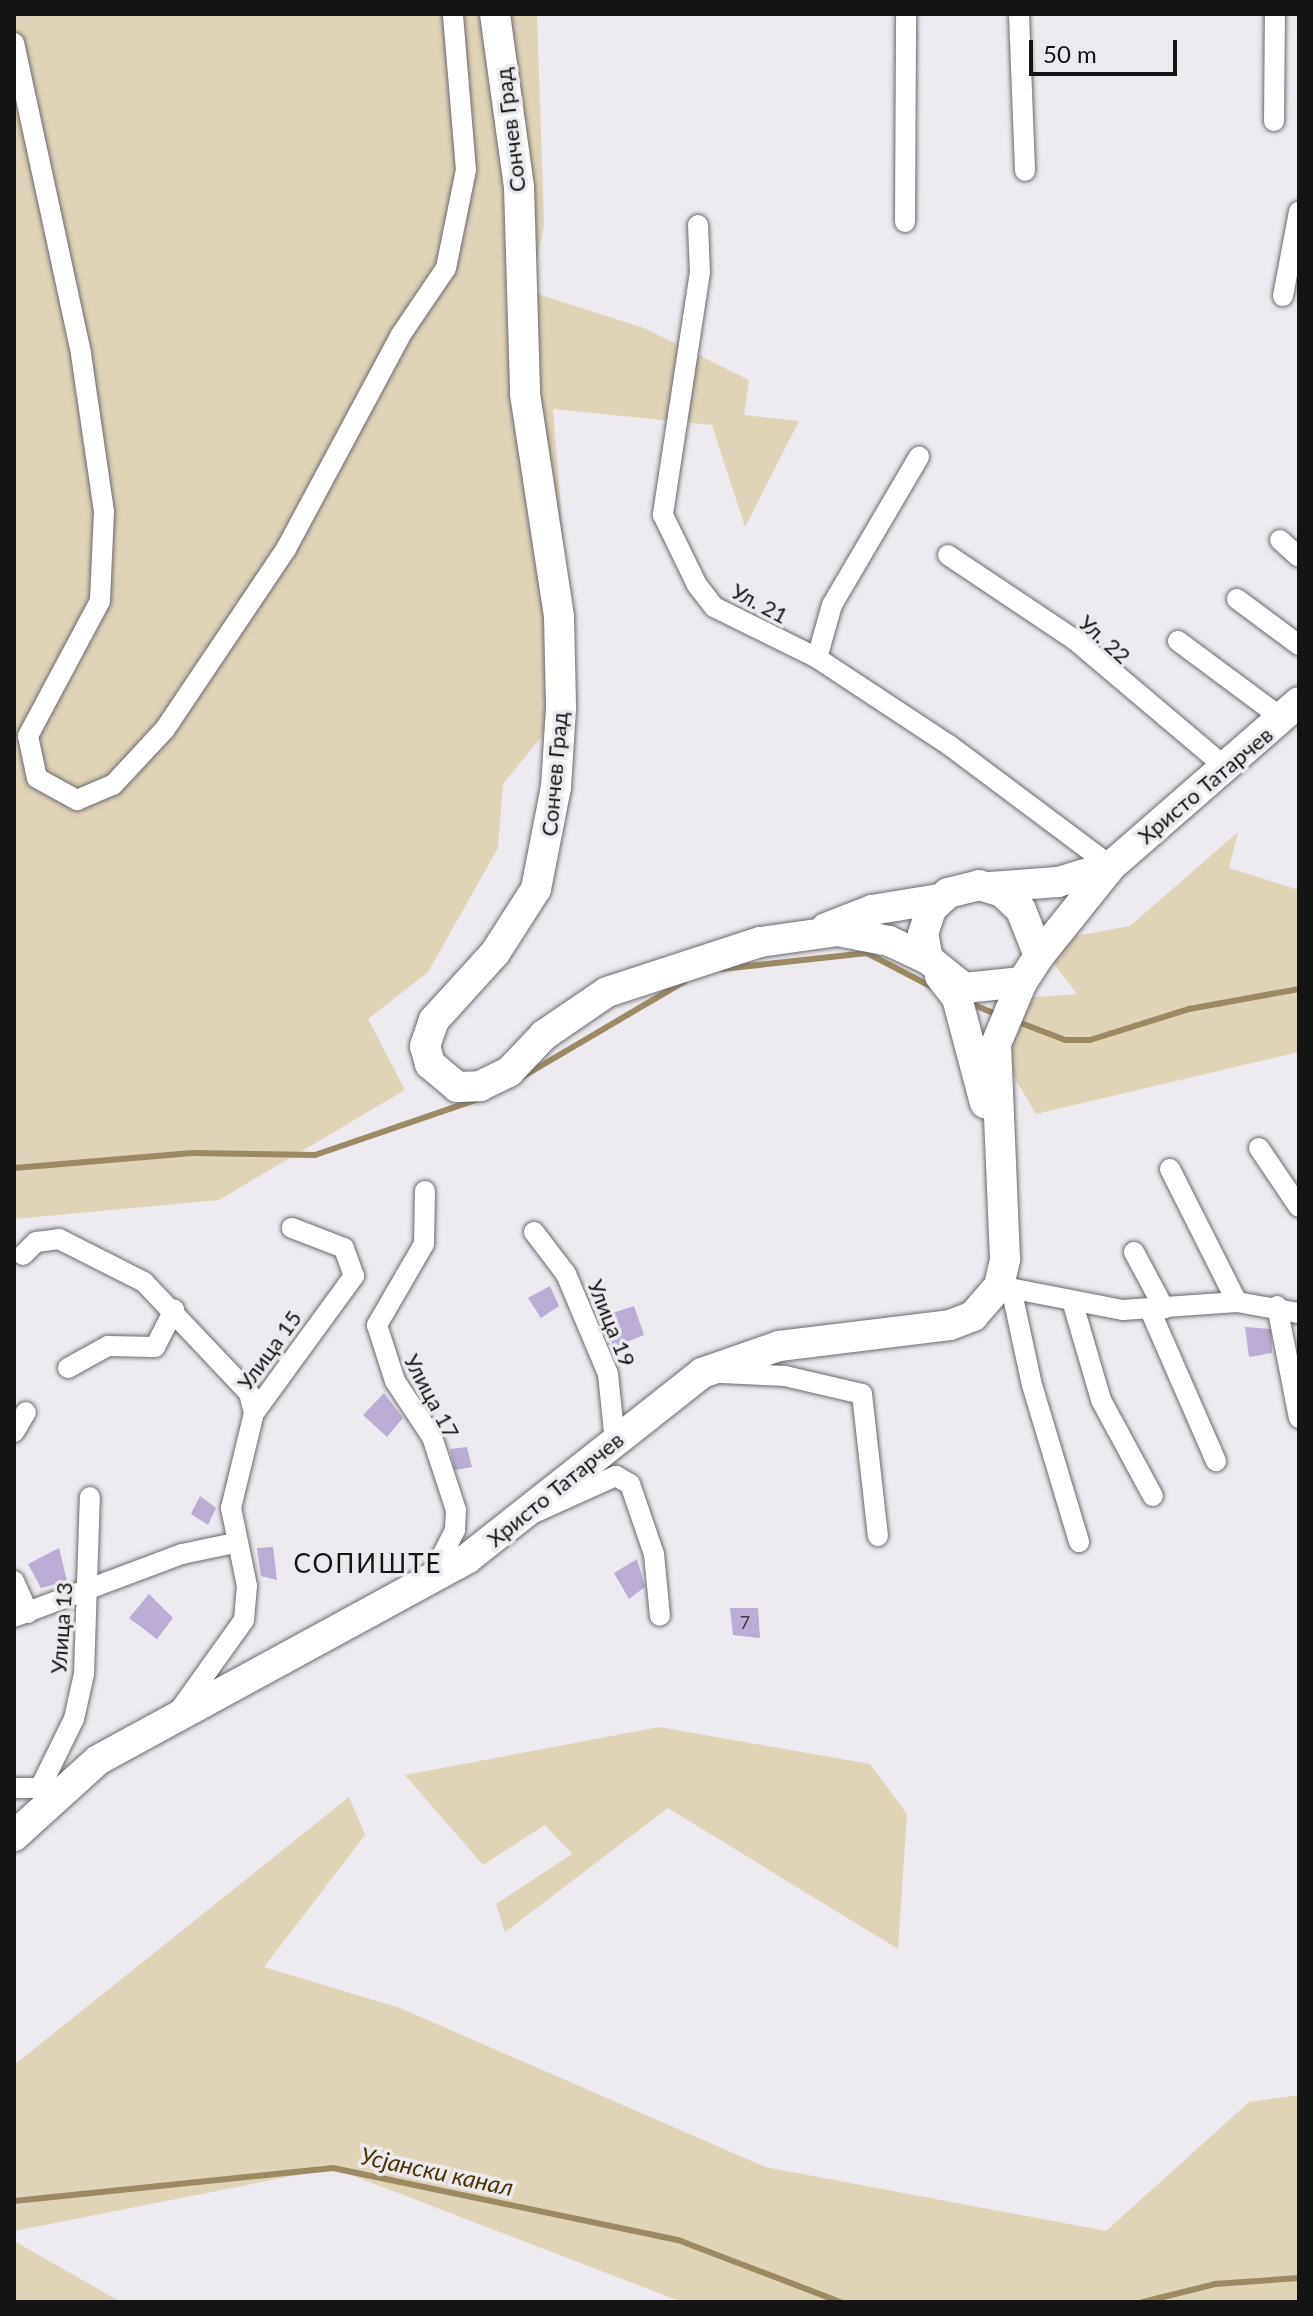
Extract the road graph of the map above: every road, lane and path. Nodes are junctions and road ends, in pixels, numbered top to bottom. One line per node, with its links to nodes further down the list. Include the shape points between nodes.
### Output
1 (453, 14): 6 (street, via 466,170 446,268 400,336 286,549 165,729 113,785 77,800 37,778 28,736 100,601 104,512 81,354)
2 (495, 14): 26 (main road, Сончев Град, via 519,187 528,436 559,617 556,787 536,889 495,953 434,1020 425,1046 430,1064 457,1087 480,1086 509,1072 544,1035 607,992 760,942)
3 (906, 14): 10 (street)
4 (1019, 14): 8 (street)
5 (1275, 14): 7 (street)
6 (14, 43)
7 (1274, 121)
8 (1025, 171)
9 (1299, 211): 12 (street)
10 (905, 222)
11 (698, 225): 20 (street, Ул. 21, via 700,272 663,515 714,607)
12 (1283, 296)
13 (919, 457): 20 (street, via 832,605)
14 (1280, 540): 16 (street)
15 (948, 555): 22 (street, Ул. 22, via 1075,640)
16 (1299, 557)
17 (1237, 599): 19 (street)
18 (1178, 641): 21 (street)
19 (1299, 645)
20 (817, 658): 23 (street, Ул. 21, via 1070,830)
21 (1291, 711): 22 (main road, Христо Татарчев)
22 (1224, 766): 23 (main road, Христо Татарчев)
23 (1111, 866): 24 (main road, Христо Татарчев, via 1058,882); 27 (main road, Христо Татарчев)
24 (990, 887): 25 (main road, via 968,885); 27 (main road, via 1021,910)
25 (939, 899): 26 (main road, via 872,910); 28 (main road, via 923,934)
26 (813, 935): 28 (main road, via 862,934)
27 (1039, 956): 29 (main road)
28 (933, 967): 29 (main road, via 964,988); 30 (main road, via 959,1006)
29 (1022, 982): 30 (main road, via 996,1044)
30 (998, 1147): 39 (main road, via 1006,1224)
31 (1259, 1148): 34 (street)
32 (1170, 1169): 40 (street)
33 (425, 1191): 60 (street, Улица 17, via 424,1244 377,1325 395,1381 432,1437 456,1510 455,1530)
34 (1299, 1207)
35 (292, 1228): 48 (street, Улица 15, via 344,1248 354,1276)
36 (534, 1232): 51 (street, Улица 19, via 566,1274 608,1374)
37 (1134, 1252): 43 (street)
38 (23, 1255): 44 (street, via 49,1238 71,1242 144,1282)
39 (1005, 1287): 41 (street); 46 (main road, Христо Татарчев, via 973,1316 950,1325 779,1346); 57 (street)
40 (1237, 1302): 42 (street); 43 (street)
41 (1073, 1304): 43 (street); 53 (street, via 1101,1400)
42 (1293, 1306): 49 (street)
43 (1157, 1309): 52 (street)
44 (174, 1310): 45 (street, via 155,1347 108,1346); 48 (street, via 249,1393)
45 (68, 1368)
46 (702, 1373): 51 (main road, Христо Татарчев); 56 (street, via 785,1376 862,1394)
47 (26, 1412): 50 (street)
48 (254, 1413): 58 (street, Улица 15, via 231,1508)
49 (1299, 1418)
50 (14, 1432)
51 (615, 1442): 55 (main road, Христо Татарчев)
52 (1216, 1461)
53 (1153, 1496)
54 (90, 1497): 61 (street, Улица 13)
55 (530, 1515): 60 (main road, Христо Татарчев); 63 (street, via 616,1476 630,1484 654,1554)
56 (878, 1536)
57 (1079, 1542)
58 (235, 1543): 61 (street, via 182,1554); 64 (street, Улица 15, via 247,1586 244,1620)
59 (14, 1581): 62 (street)
60 (430, 1581): 64 (main road, Христо Татарчев)
61 (86, 1594): 62 (street); 66 (street, Улица 13, via 84,1674 74,1719)
62 (21, 1615)
63 (660, 1616)
64 (176, 1715): 66 (main road, Христо Татарчев)
65 (14, 1788): 66 (street)
66 (44, 1794): 67 (main road, Христо Татарчев)
67 (14, 1836)

